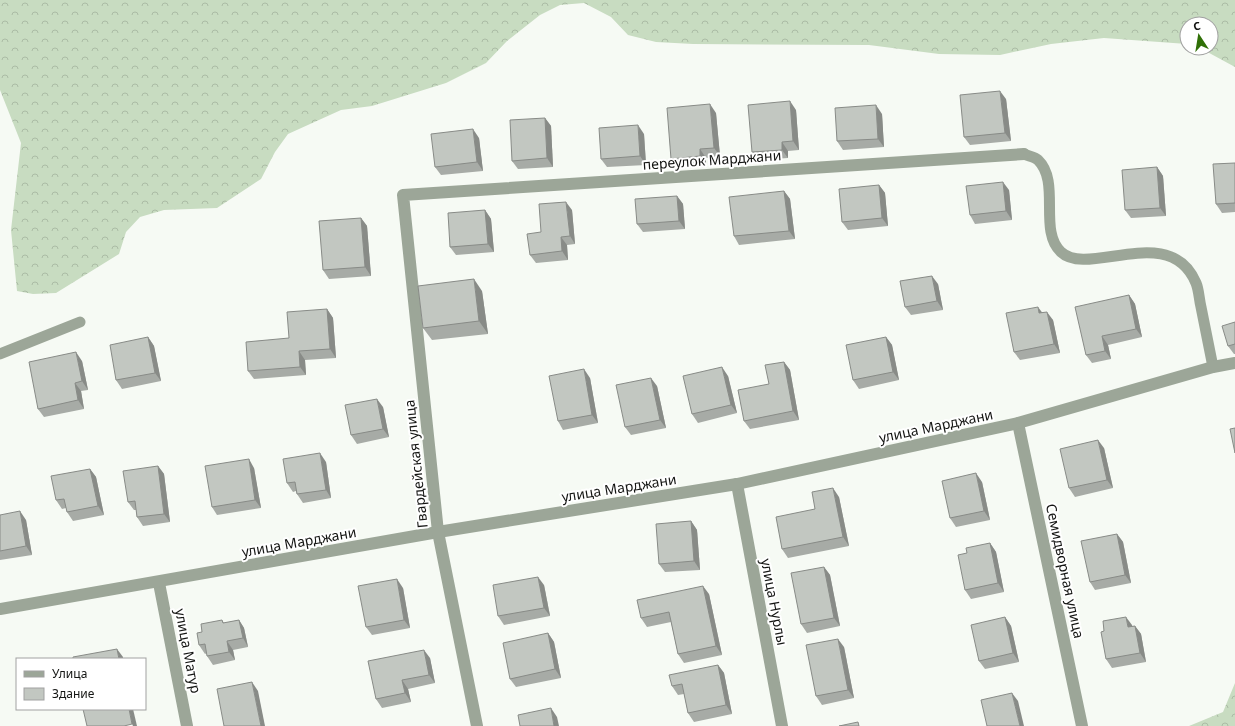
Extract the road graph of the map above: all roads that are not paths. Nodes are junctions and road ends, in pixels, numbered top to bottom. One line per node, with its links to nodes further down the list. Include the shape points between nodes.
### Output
1 (1024, 154): 2 (street, переулок Марджани); 6 (lane, via 1037,159 1045,168 1053,238 1056,247 1062,253 1070,258 1082,259 1142,252 1162,254 1178,261 1187,269 1196,283)
2 (403, 195): 9 (street, Гвардейская улица)
3 (80, 322): 4 (lane)
4 (0, 354)
5 (1235, 363): 6 (street, улица Марджани)
6 (1213, 367): 7 (street, улица Марджани)
7 (1018, 423): 8 (street, улица Марджани); 15 (street, Семидворная улица)
8 (737, 484): 9 (street, улица Марджани); 14 (street, улица Нурлы)
9 (438, 532): 10 (street, улица Марджани); 13 (street, Гвардейская улица)
10 (159, 583): 11 (street, улица Марджани); 12 (street, улица Матур)
11 (0, 610)
12 (187, 726)
13 (477, 726)
14 (782, 726)
15 (1082, 726)

